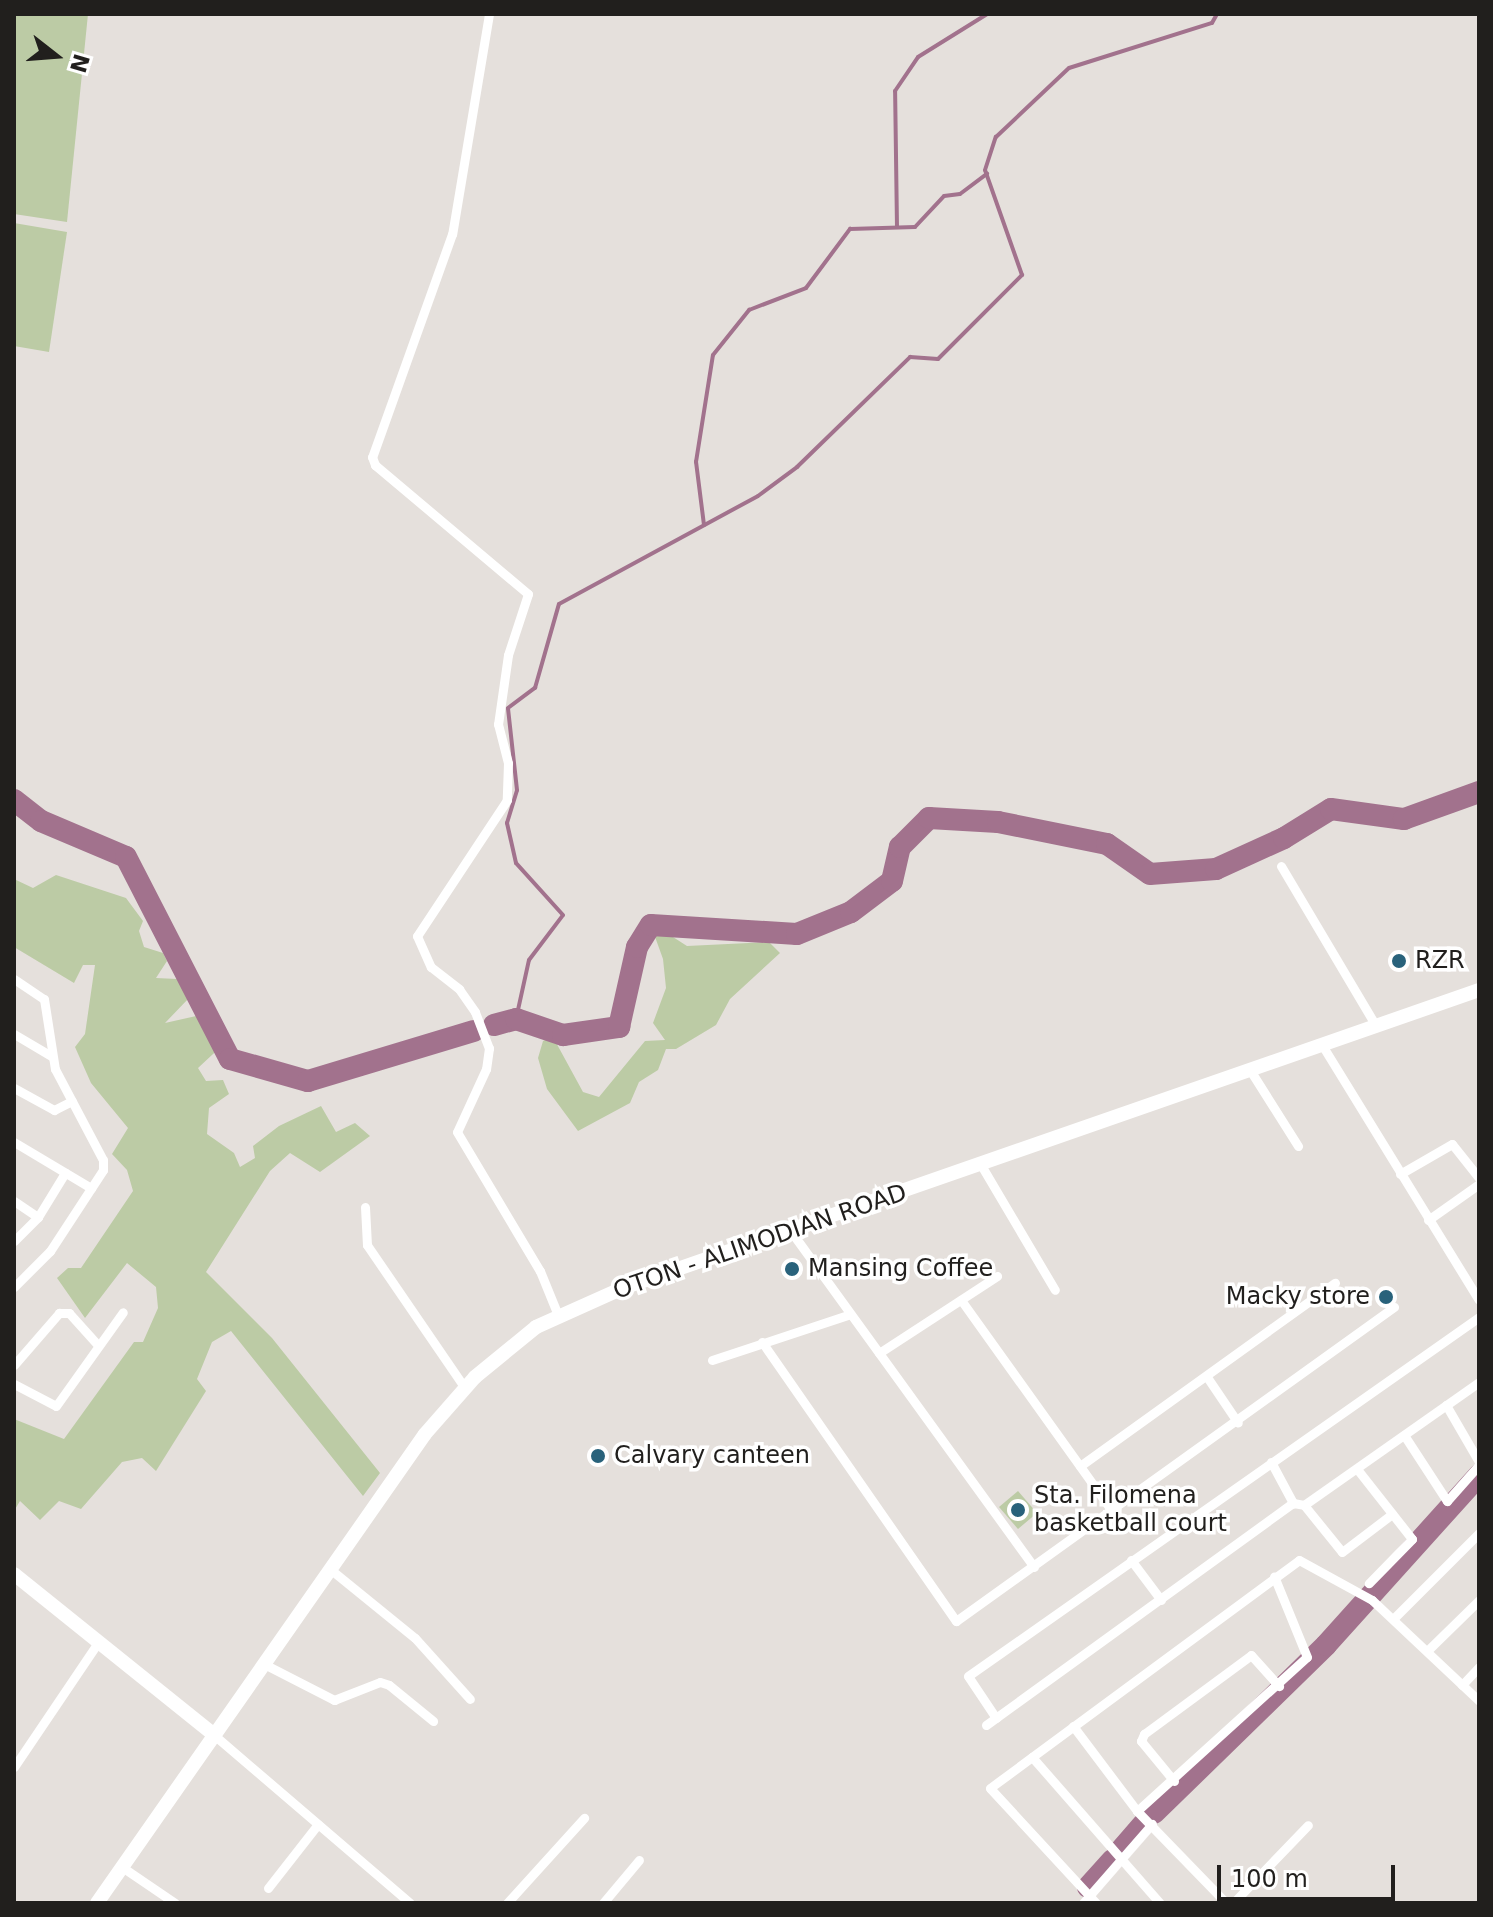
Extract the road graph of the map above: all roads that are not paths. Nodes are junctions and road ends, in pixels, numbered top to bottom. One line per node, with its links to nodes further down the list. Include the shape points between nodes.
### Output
1 (489, 14): 33 (street, via 452,234 372,457 375,465 528,594 508,655 498,724 508,763 507,800 417,936 431,967 459,989 475,1012 489,1048 486,1069 457,1132 540,1271)
2 (1281, 866): 5 (street)
3 (14, 979): 8 (street, via 44,999)
4 (1479, 990): 5 (main road, OTON - ALIMODIAN ROAD)
5 (1376, 1026): 7 (main road, OTON - ALIMODIAN ROAD)
6 (14, 1034): 8 (street)
7 (1322, 1045): 9 (main road, OTON - ALIMODIAN ROAD); 16 (street)
8 (51, 1056): 11 (street)
9 (1250, 1070): 13 (street); 14 (main road, OTON - ALIMODIAN ROAD)
10 (14, 1088): 11 (street, via 54,1110)
11 (72, 1101): 18 (street, via 103,1160)
12 (14, 1142): 15 (street)
13 (1298, 1146)
14 (981, 1165): 23 (main road, OTON - ALIMODIAN ROAD); 28 (street)
15 (65, 1173): 18 (street); 21 (street)
16 (1400, 1174): 17 (street, via 1452,1144); 22 (street)
17 (1479, 1181): 22 (street)
18 (91, 1188): 27 (street, via 50,1251)
19 (14, 1201): 21 (street)
20 (365, 1207): 45 (street, via 367,1245)
21 (38, 1217): 24 (street)
22 (1428, 1220): 30 (street)
23 (790, 1230): 33 (main road, OTON - ALIMODIAN ROAD); 34 (street)
24 (14, 1241)
25 (997, 1276): 29 (street)
26 (1335, 1283): 42 (street)
27 (14, 1287)
28 (1055, 1290)
29 (961, 1300): 39 (street); 51 (street)
30 (1479, 1300)
31 (1394, 1307): 47 (street)
32 (123, 1312): 37 (street)
33 (558, 1315): 45 (main road, OTON - ALIMODIAN ROAD, via 506,1348)
34 (848, 1315): 36 (street); 39 (street)
35 (1479, 1317): 49 (street)
36 (762, 1342): 40 (street); 59 (street, via 950,1619 956,1621)
37 (97, 1344): 38 (street, via 69,1313 59,1313); 44 (street, via 54,1407)
38 (18, 1347): 41 (street)
39 (879, 1353): 59 (street)
40 (712, 1360)
41 (14, 1365)
42 (1207, 1377): 47 (street); 51 (street)
43 (1479, 1382): 46 (street)
44 (14, 1384)
45 (465, 1388): 60 (main road, OTON - ALIMODIAN ROAD, via 425,1434)
46 (1446, 1405): 48 (street); 50 (street)
47 (1238, 1423): 55 (street)
48 (1404, 1435): 50 (street, via 1447,1501); 52 (street)
49 (1271, 1462): 53 (street); 58 (street)
50 (1479, 1464)
51 (1080, 1466): 55 (street)
52 (1357, 1469): 54 (street); 56 (street)
53 (1293, 1503): 54 (street); 64 (street)
54 (1304, 1505): 56 (street, via 1342,1552)
55 (1112, 1511): 59 (street)
56 (1392, 1514): 63 (street, via 1412,1539)
57 (1479, 1533): 66 (street)
58 (1131, 1560): 64 (street); 75 (street, via 968,1676)
59 (1034, 1567)
60 (330, 1569): 69 (main road, OTON - ALIMODIAN ROAD); 73 (street, via 415,1638)
61 (14, 1574): 67 (main road)
62 (1274, 1576): 66 (street, via 1306,1560 1362,1593); 72 (street, via 1308,1652); 78 (street)
63 (1369, 1583)
64 (1161, 1600): 75 (street)
65 (1479, 1600): 68 (street)
66 (1393, 1619): 68 (street)
67 (99, 1641): 79 (main road); 81 (street)
68 (1427, 1651): 71 (street)
69 (264, 1664): 76 (street, via 334,1700 380,1682 389,1685); 79 (main road, OTON - ALIMODIAN ROAD)
70 (1479, 1667): 71 (street)
71 (1462, 1685): 74 (street)
72 (1279, 1686): 82 (street); 82 (street, via 1251,1655 1144,1734 1141,1741)
73 (470, 1699)
74 (1479, 1701)
75 (996, 1718): 77 (street)
76 (433, 1721)
77 (986, 1725)
78 (1073, 1726): 80 (street); 83 (street)
79 (214, 1735): 85 (street); 90 (main road, OTON - ALIMODIAN ROAD)
80 (1032, 1757): 89 (street); 92 (street, via 990,1788)
81 (14, 1767)
82 (1174, 1781): 83 (street)
83 (1137, 1811): 86 (street)
84 (584, 1818): 96 (street)
85 (318, 1824): 91 (street); 95 (street)
86 (1152, 1824): 89 (street); 99 (street)
87 (1308, 1825): 100 (street)
88 (639, 1860): 97 (street)
89 (1121, 1860): 92 (street); 98 (street)
90 (122, 1867): 93 (main road, OTON - ALIMODIAN ROAD); 94 (street)
91 (268, 1888)
92 (1089, 1901)
93 (97, 1903)
94 (175, 1903)
95 (410, 1903)
96 (507, 1903)
97 (603, 1903)
98 (1160, 1903)
99 (1226, 1903)
100 (1233, 1903)

